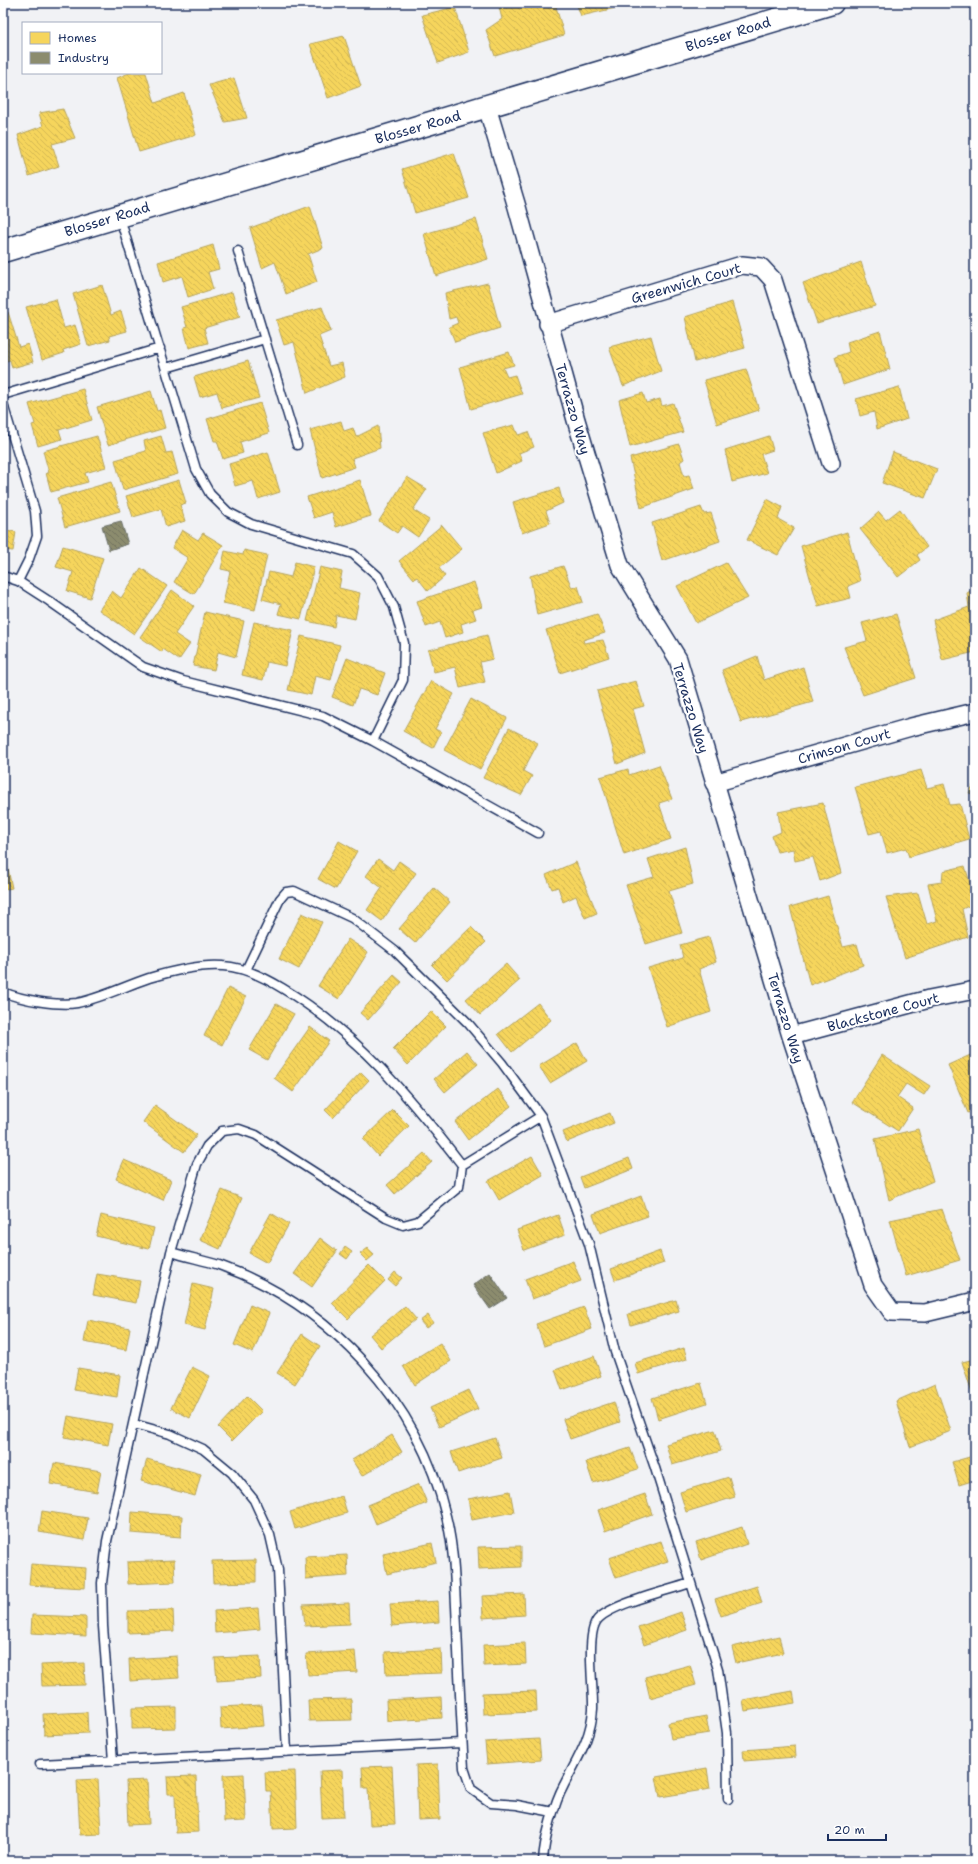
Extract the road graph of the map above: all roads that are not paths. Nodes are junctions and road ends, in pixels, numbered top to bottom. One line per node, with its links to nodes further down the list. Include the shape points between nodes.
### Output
1 (832, 3): 2 (street, Blosser Road)
2 (487, 107): 3 (street, Blosser Road); 6 (street, Terrazzo Way)
3 (120, 215): 4 (street, Blosser Road); 8 (lane)
4 (3, 251)
5 (238, 251): 7 (lane)
6 (548, 324): 13 (street, Greenwich Court, via 742,265 761,267 773,280); 18 (street, Terrazzo Way, via 620,565 678,659)
7 (265, 339): 9 (lane); 12 (lane)
8 (160, 348): 9 (lane); 10 (lane)
9 (166, 368): 17 (lane, via 196,469 210,494 228,512 251,524 353,554 378,576 394,607 404,643 403,680)
10 (3, 395)
11 (3, 404): 15 (lane, via 35,511 36,536 29,559)
12 (297, 445)
13 (830, 464)
14 (3, 576): 15 (lane)
15 (18, 581): 17 (lane, via 143,667 183,681 323,716)
16 (975, 712): 18 (street, Crimson Court, via 911,727)
17 (373, 741): 19 (lane)
18 (714, 783): 23 (street, Terrazzo Way)
19 (538, 833)
20 (246, 970): 22 (lane, via 223,966 173,971 76,1003 35,1000); 24 (lane, via 280,898 286,892 294,891 346,915 394,951 434,988 502,1063); 25 (lane, via 273,982 306,1002 338,1027 436,1131)
21 (975, 990): 23 (street, Blackstone Court, via 929,998)
22 (3, 992)
23 (791, 1036): 27 (street, Terrazzo Way, via 873,1285 892,1312 925,1313)
24 (542, 1116): 25 (lane); 29 (lane, via 589,1244 615,1352)
25 (462, 1165): 26 (lane, via 458,1187 418,1221 403,1225 386,1218 256,1135 239,1129 222,1132 207,1146 197,1164)
26 (171, 1252): 28 (lane); 30 (lane, via 219,1266 262,1285 303,1308 339,1336 373,1371 404,1415 428,1461 446,1516 454,1567)
27 (975, 1301)
28 (134, 1424): 31 (lane, via 170,1434 203,1449 232,1473 254,1500 270,1535 278,1570); 32 (lane, via 107,1541 102,1583 102,1626)
29 (691, 1583): 34 (lane, via 718,1669 727,1733); 35 (lane, via 613,1609 597,1620 591,1637 593,1709 588,1736)
30 (462, 1743): 31 (lane); 35 (lane, via 464,1768 471,1790 491,1803)
31 (287, 1752): 32 (lane)
32 (113, 1761): 33 (lane)
33 (40, 1764)
34 (728, 1799)
35 (553, 1812): 36 (lane)
36 (543, 1861)

